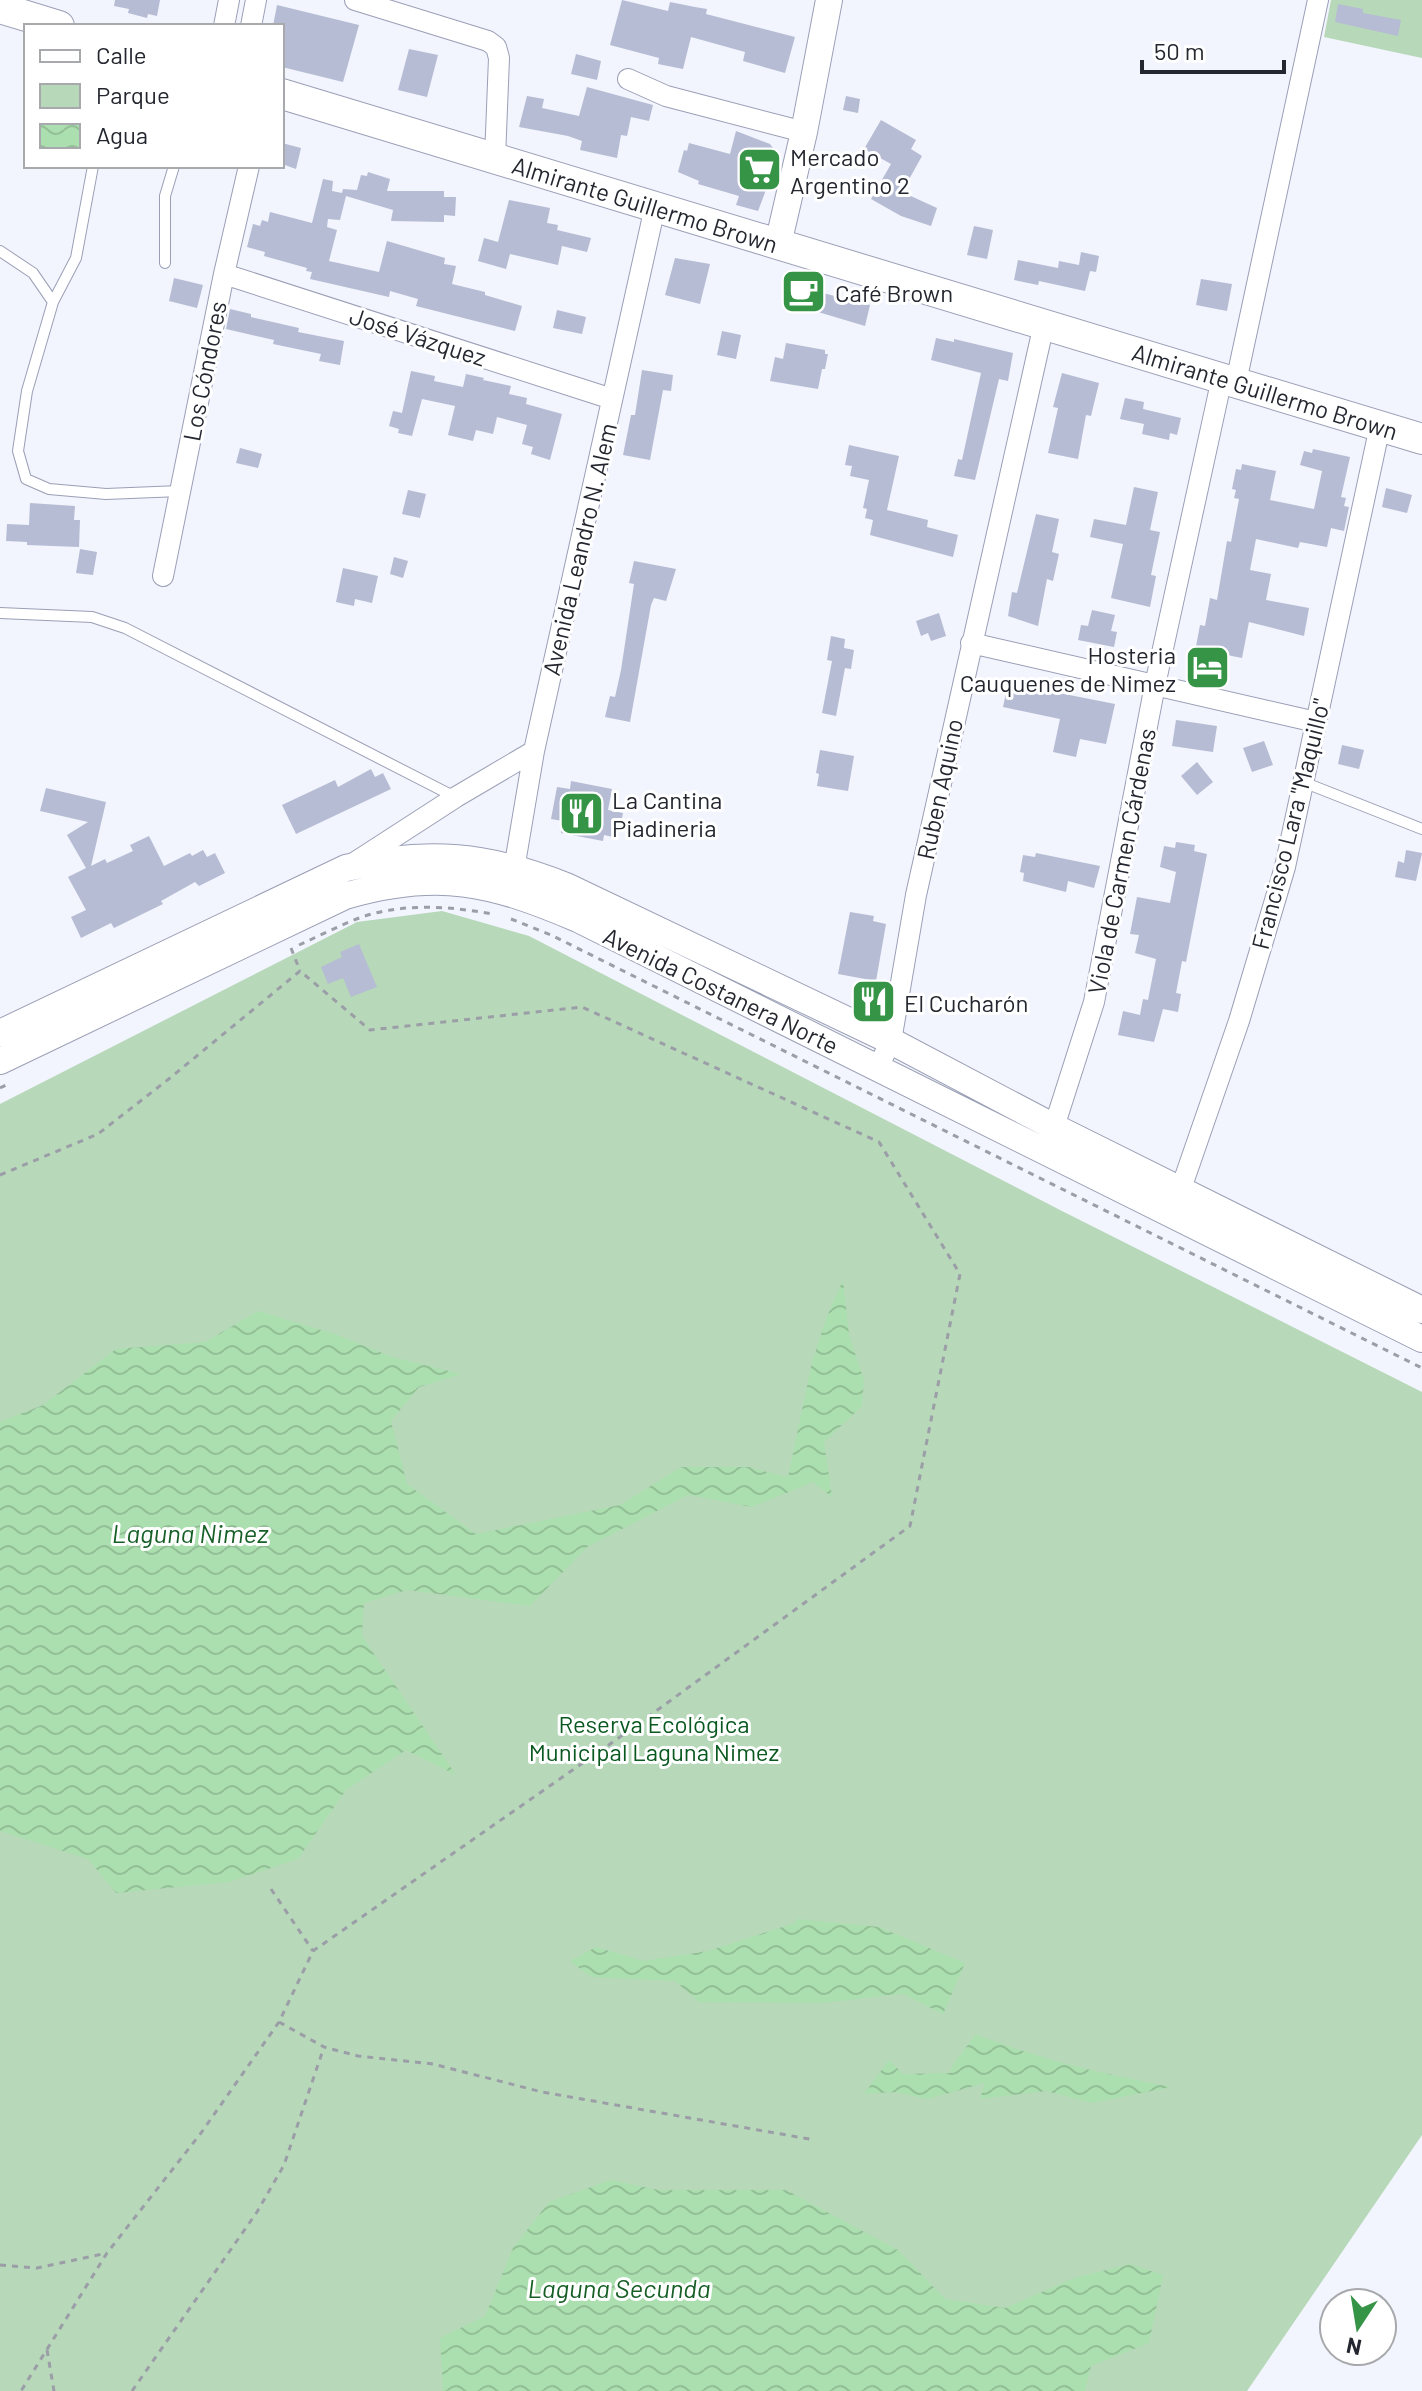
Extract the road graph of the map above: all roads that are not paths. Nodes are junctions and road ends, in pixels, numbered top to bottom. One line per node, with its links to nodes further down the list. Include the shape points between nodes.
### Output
1 (229, 0): 8 (street)
2 (256, 0): 9 (street)
3 (355, 0): 13 (street, via 496,47)
4 (829, 0): 12 (street)
5 (1318, 0): 24 (street, Viola de Carmen Cárdenas)
6 (0, 8): 7 (main road)
7 (52, 24)
8 (224, 24)
9 (251, 24)
10 (628, 79): 12 (street, via 666,96)
11 (284, 95): 13 (main road, Almirante Guillermo Brown)
12 (804, 132): 18 (street)
13 (495, 158): 17 (main road, Almirante Guillermo Brown)
14 (93, 168): 22 (lane, via 76,258)
15 (173, 168): 20 (lane, via 165,196)
16 (249, 168): 21 (street, Los Cóndores)
17 (655, 207): 18 (main road, Almirante Guillermo Brown); 25 (street, Avenida Leandro N. Alem)
18 (778, 244): 23 (main road, Almirante Guillermo Brown)
19 (0, 251): 22 (lane, via 33,273)
20 (165, 263)
21 (224, 274): 25 (street, José Vázquez); 28 (street, Los Cóndores)
22 (53, 302): 28 (lane, via 27,391 18,451 26,479 49,489 106,494)
23 (1044, 324): 24 (main road, Almirante Guillermo Brown); 31 (street, Ruben Aquino)
24 (1229, 380): 26 (main road, Almirante Guillermo Brown); 32 (street, Viola de Carmen Cárdenas)
25 (612, 399): 34 (street, Avenida Leandro N. Alem)
26 (1380, 426): 27 (main road, Almirante Guillermo Brown); 33 (street, Francisco Lara "Maquillo")
27 (1422, 439)
28 (180, 491): 29 (street, Los Cóndores)
29 (163, 576)
30 (0, 613): 36 (lane, via 92,617 125,628)
31 (971, 643): 32 (street); 42 (street, Ruben Aquino, via 916,895)
32 (1155, 685): 33 (street); 45 (street, Viola de Carmen Cárdenas, via 1094,1002)
33 (1316, 722): 35 (street, Francisco Lara "Maquillo")
34 (534, 751): 36 (street); 38 (street, Avenida Leandro N. Alem)
35 (1303, 782): 37 (lane); 46 (street, Francisco Lara "Maquillo", via 1285,867 1239,1021)
36 (456, 797): 39 (street)
37 (1422, 829)
38 (514, 867): 39 (street, Avenida Costanera Norte, via 421,857); 40 (street, Avenida Leandro N. Alem); 42 (street, Avenida Costanera Norte, via 591,898)
39 (346, 868): 41 (street, Avenida Costanera Norte)
40 (510, 893): 43 (street, Avenida Costanera Norte, via 578,919); 44 (street, Avenida Costanera Norte, via 470,882 424,881 345,896)
41 (0, 1033)
42 (891, 1041): 43 (street, Ruben Aquino); 45 (street, Avenida Costanera Norte)
43 (878, 1067): 45 (street, Avenida Costanera Norte)
44 (7, 1071)
45 (1048, 1138): 46 (street, Avenida Costanera Norte)
46 (1176, 1202): 47 (street, Avenida Costanera Norte); 48 (street, Avenida Costanera Norte)
47 (1422, 1310)
48 (1422, 1339)

